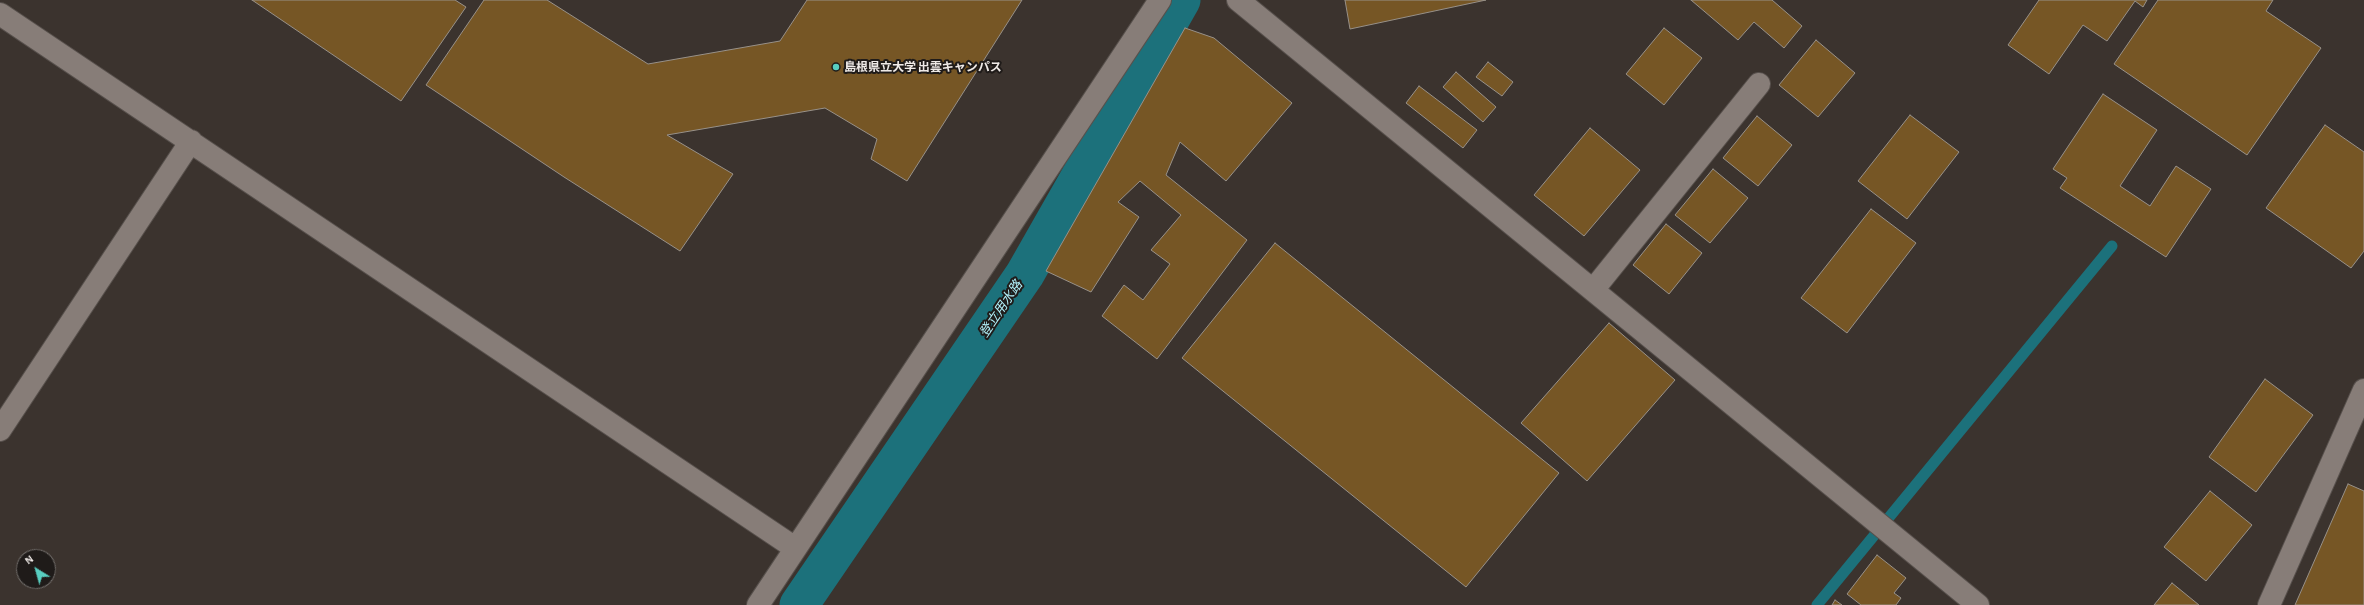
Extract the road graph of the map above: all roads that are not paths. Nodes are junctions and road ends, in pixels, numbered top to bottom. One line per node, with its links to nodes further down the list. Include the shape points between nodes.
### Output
1 (1160, 0): 9 (street)
2 (1238, 0): 6 (street)
3 (0, 14): 5 (street)
4 (1759, 84): 6 (street)
5 (191, 141): 8 (street); 9 (street)
6 (1593, 290): 11 (street)
7 (2364, 390): 12 (street)
8 (0, 430)
9 (795, 548): 10 (street)
10 (758, 605)
11 (1978, 605)
12 (2269, 605)

